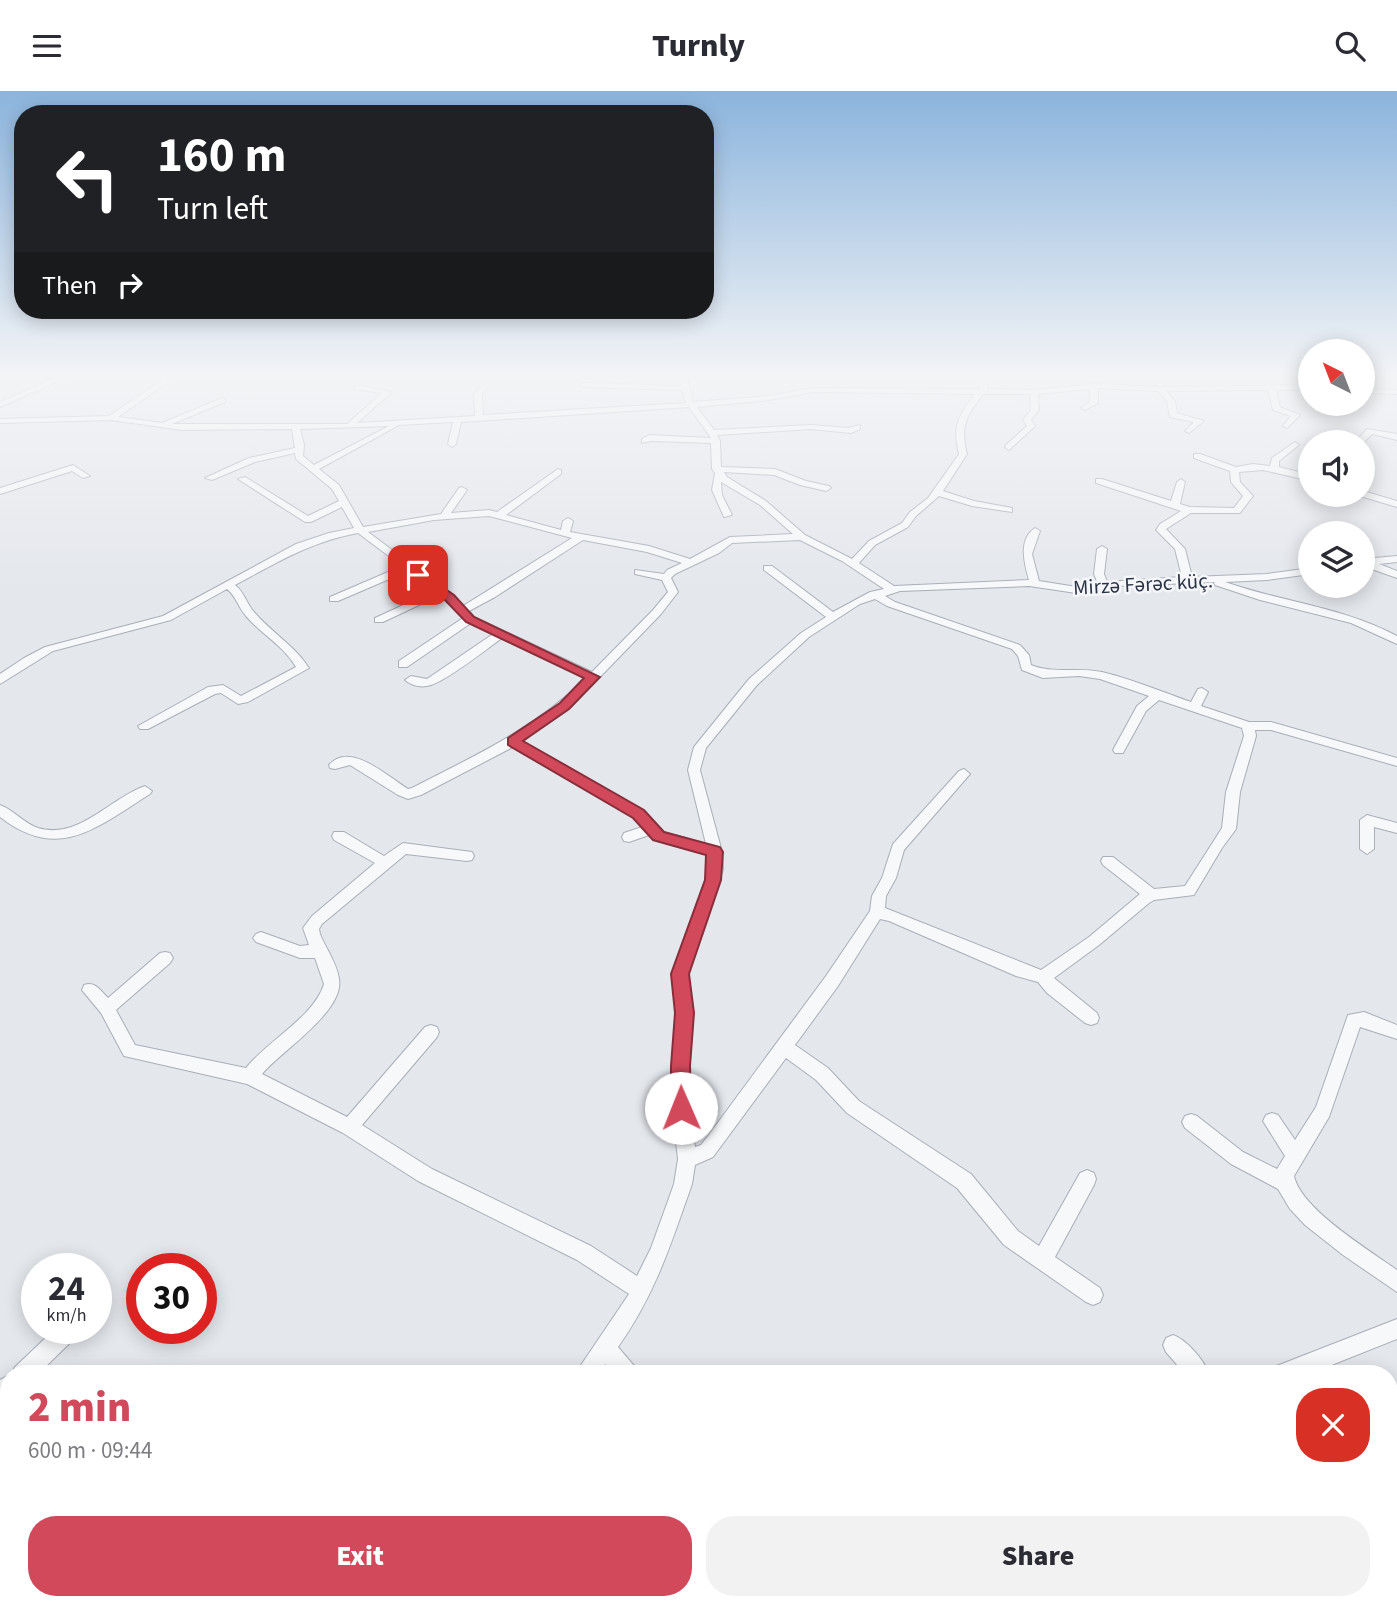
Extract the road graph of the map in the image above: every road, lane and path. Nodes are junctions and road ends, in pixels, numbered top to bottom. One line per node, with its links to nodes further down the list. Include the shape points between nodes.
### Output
1 (351, 448): 7 (street)
2 (715, 448): 11 (street)
3 (963, 448): 21 (street)
4 (1291, 448): 9 (street, via 1275,460)
5 (299, 450): 7 (street, via 299,457); 14 (street, via 257,458)
6 (1197, 456): 8 (street)
7 (312, 469): 23 (street, via 332,482)
8 (1235, 470): 9 (street); 27 (street, via 1236,483 1248,496 1239,509)
9 (1274, 470): 12 (street)
10 (558, 472): 28 (street)
11 (718, 472): 18 (street, via 775,472); 29 (street, via 716,490); 36 (street, via 769,507)
12 (1298, 475)
13 (86, 476): 19 (street, via 73,468)
14 (209, 478)
15 (242, 479): 23 (street, via 307,520)
16 (1099, 481): 24 (street)
17 (1181, 482): 24 (street)
18 (826, 488)
19 (0, 491)
20 (462, 491): 30 (street)
21 (939, 492): 26 (street); 41 (street, via 905,525 872,543)
22 (1375, 498): 25 (street)
23 (345, 502): 32 (street)
24 (1175, 504): 27 (street)
25 (1397, 504)
26 (1009, 510)
27 (1189, 510): 49 (street, via 1161,528 1183,551)
28 (500, 515): 30 (street); 34 (street)
29 (727, 515)
30 (445, 516): 32 (street)
31 (568, 521): 34 (street)
32 (360, 530): 43 (street); 51 (street, via 299,546)
33 (1035, 531): 52 (street, via 1027,554)
34 (565, 534): 35 (street)
35 (581, 537): 39 (street, via 649,549); 58 (street)
36 (802, 537): 39 (street, via 730,540); 41 (street)
37 (1102, 549): 53 (street, via 1099,574)
38 (1397, 559): 40 (street)
39 (689, 562): 48 (street)
40 (1375, 562)
41 (853, 563): 54 (street)
42 (1375, 567): 47 (street)
43 (407, 568): 55 (street); 57 (street)
44 (768, 568): 59 (street)
45 (639, 572): 48 (street)
46 (1298, 572): 50 (street, Mirzə Fərəc küç.)
47 (1397, 575)
48 (666, 577): 64 (street, via 673,591)
49 (1188, 580): 50 (street, Mirzə Fərəc küç.); 53 (street, Mirzə Fərəc küç.)
50 (1215, 580): 62 (street, via 1344,618)
51 (227, 584): 65 (street, via 167,618 40,653); 70 (street, via 303,665 302,670 244,699 223,689 212,690)
52 (1035, 584): 53 (street, Mirzə Fərəc küç., via 1083,591); 54 (street, Mirzə Fərəc küç.)
53 (1103, 585)
54 (891, 589): 56 (street, Mirzə Fərəc küç.)
55 (441, 591): 58 (street); 60 (street)
56 (874, 594): 59 (street, Mirzə Fərəc küç.); 68 (street, via 967,633 1016,647 1026,667 1036,673 1086,673)
57 (334, 599)
58 (466, 615): 61 (street); 63 (street)
59 (832, 616): 84 (street, Mirzə Fərəc küç., via 748,687 696,754 696,781)
60 (379, 620)
61 (502, 633): 64 (street); 66 (street, via 430,682)
62 (1397, 641)
63 (403, 663)
64 (593, 677): 72 (street, via 565,706)
65 (0, 680)
66 (411, 680)
67 (1202, 692): 69 (street)
68 (1156, 696): 69 (street); 73 (street, via 1141,709)
69 (1193, 709): 71 (street)
70 (144, 726)
71 (1248, 726): 74 (street, via 1271,726); 88 (street, via 1250,736 1233,792 1229,829 1189,891)
72 (513, 741): 75 (street, via 408,794 353,761); 79 (street, via 638,814)
73 (1119, 750)
74 (1397, 762)
75 (335, 765)
76 (964, 773): 89 (street, via 898,848)
77 (145, 790): 78 (street, via 63,836 33,832)
78 (0, 810)
79 (652, 828): 82 (street); 84 (street, via 659,836)
80 (1397, 828): 83 (street, via 1367,820)
81 (339, 837): 87 (street)
82 (629, 837)
83 (1367, 849)
84 (715, 852): 105 (street, via 713,880 680,974 684,1013 681,1108)
85 (467, 856): 87 (street, via 409,847)
86 (1108, 861): 88 (street)
87 (384, 862): 91 (street, via 311,927)
88 (1151, 895): 93 (street)
89 (877, 913): 93 (street); 99 (street)
90 (261, 938): 91 (street, via 300,952)
91 (318, 951): 100 (street, via 331,977 325,1001)
92 (165, 958): 95 (street)
93 (1043, 977): 96 (street)
94 (90, 990): 95 (street)
95 (107, 1008): 100 (street, via 130,1051)
96 (1091, 1018)
97 (431, 1032): 103 (street)
98 (1397, 1032): 104 (street, via 1364,1019 1354,1020 1324,1111)
99 (783, 1046): 105 (street, via 707,1151); 108 (street, via 822,1074 853,1107 964,1181 1000,1227)
100 (250, 1077): 103 (street)
101 (1272, 1121): 104 (street)
102 (1191, 1122): 107 (street, via 1237,1158)
103 (349, 1127): 110 (street, via 425,1175 584,1253)
104 (1296, 1156): 107 (street)
105 (687, 1159): 110 (street, via 671,1220)
106 (1087, 1179): 108 (street)
107 (1283, 1182): 109 (street, via 1318,1223)
108 (1042, 1260): 111 (street)
109 (1397, 1282)
110 (642, 1291): 115 (street)
111 (1093, 1295)
112 (1397, 1329): 120 (street)
113 (54, 1344): 116 (street)
114 (1173, 1345): 119 (street)
115 (606, 1349): 117 (street); 118 (street)
116 (32, 1365)
117 (593, 1365)
118 (620, 1365)
119 (1191, 1365)
120 (1304, 1365)

